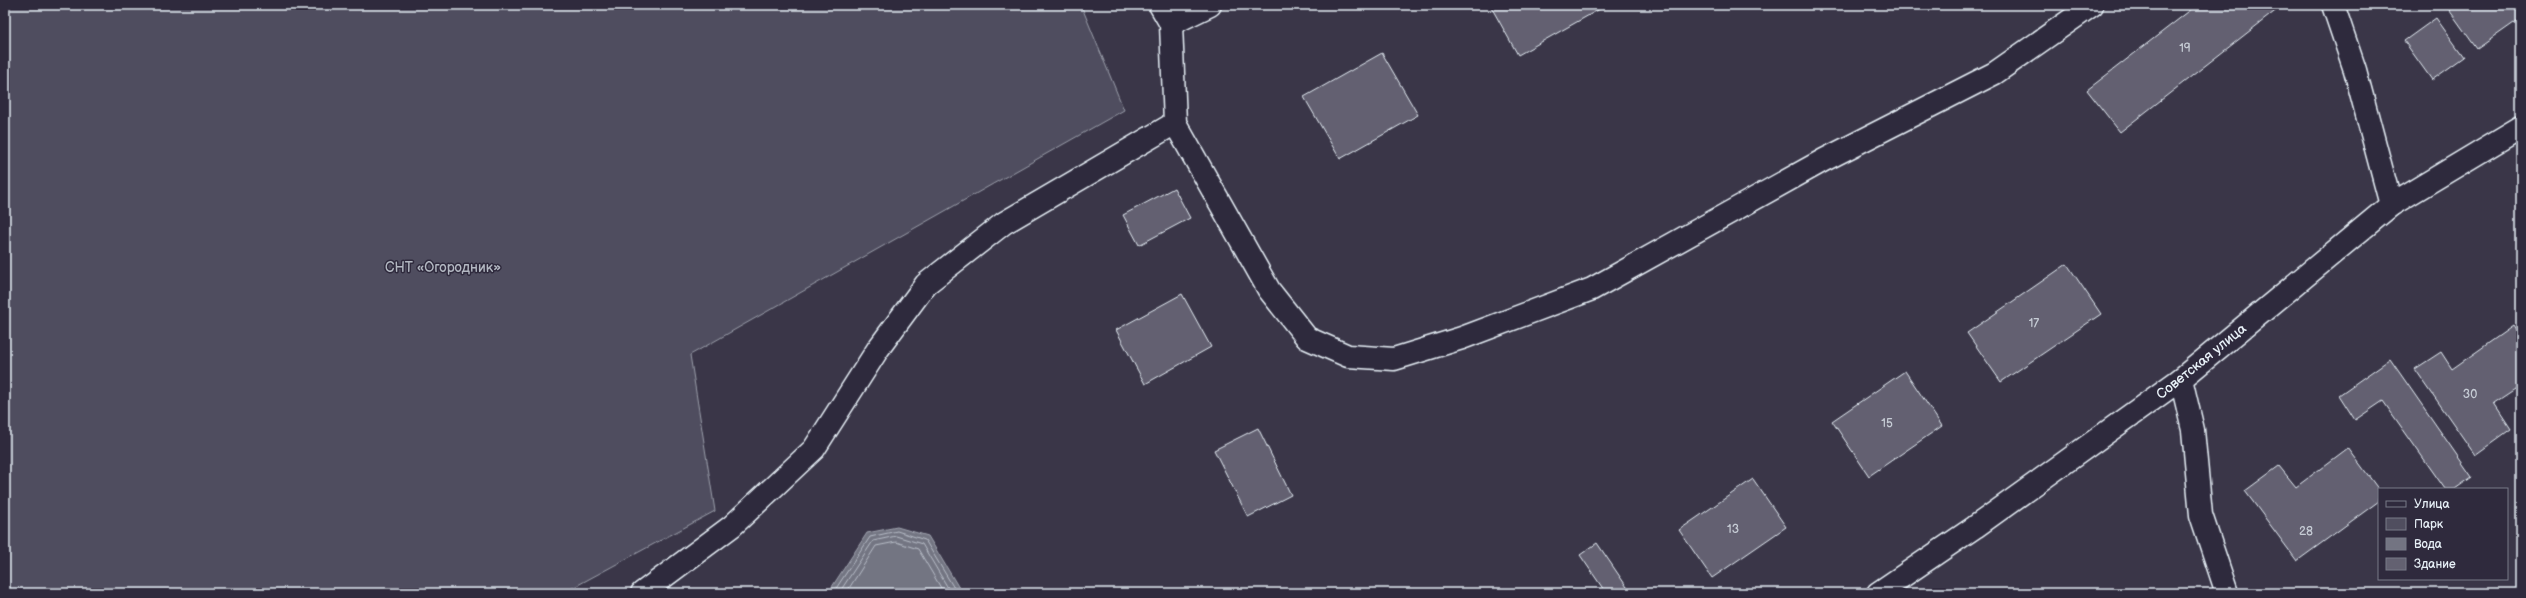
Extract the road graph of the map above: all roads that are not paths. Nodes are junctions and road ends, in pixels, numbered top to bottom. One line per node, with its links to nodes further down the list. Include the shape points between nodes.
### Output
1 (1160, 5): 5 (street)
2 (1210, 5): 5 (street)
3 (2092, 5): 6 (street, via 1996,73 1824,160 1592,290 1462,338 1394,359 1348,356 1307,338 1269,290)
4 (2333, 5): 8 (street, via 2355,70)
5 (1171, 24): 6 (street)
6 (1176, 123): 10 (street, via 1004,223 926,284 878,349 814,449 732,526)
7 (2521, 127): 8 (street, Советская улица)
8 (2391, 205): 9 (street, Советская улица)
9 (2181, 379): 11 (street, Советская улица, via 1976,527); 12 (street, via 2193,430 2201,515)
10 (642, 593)
11 (1878, 593)
12 (2226, 593)

